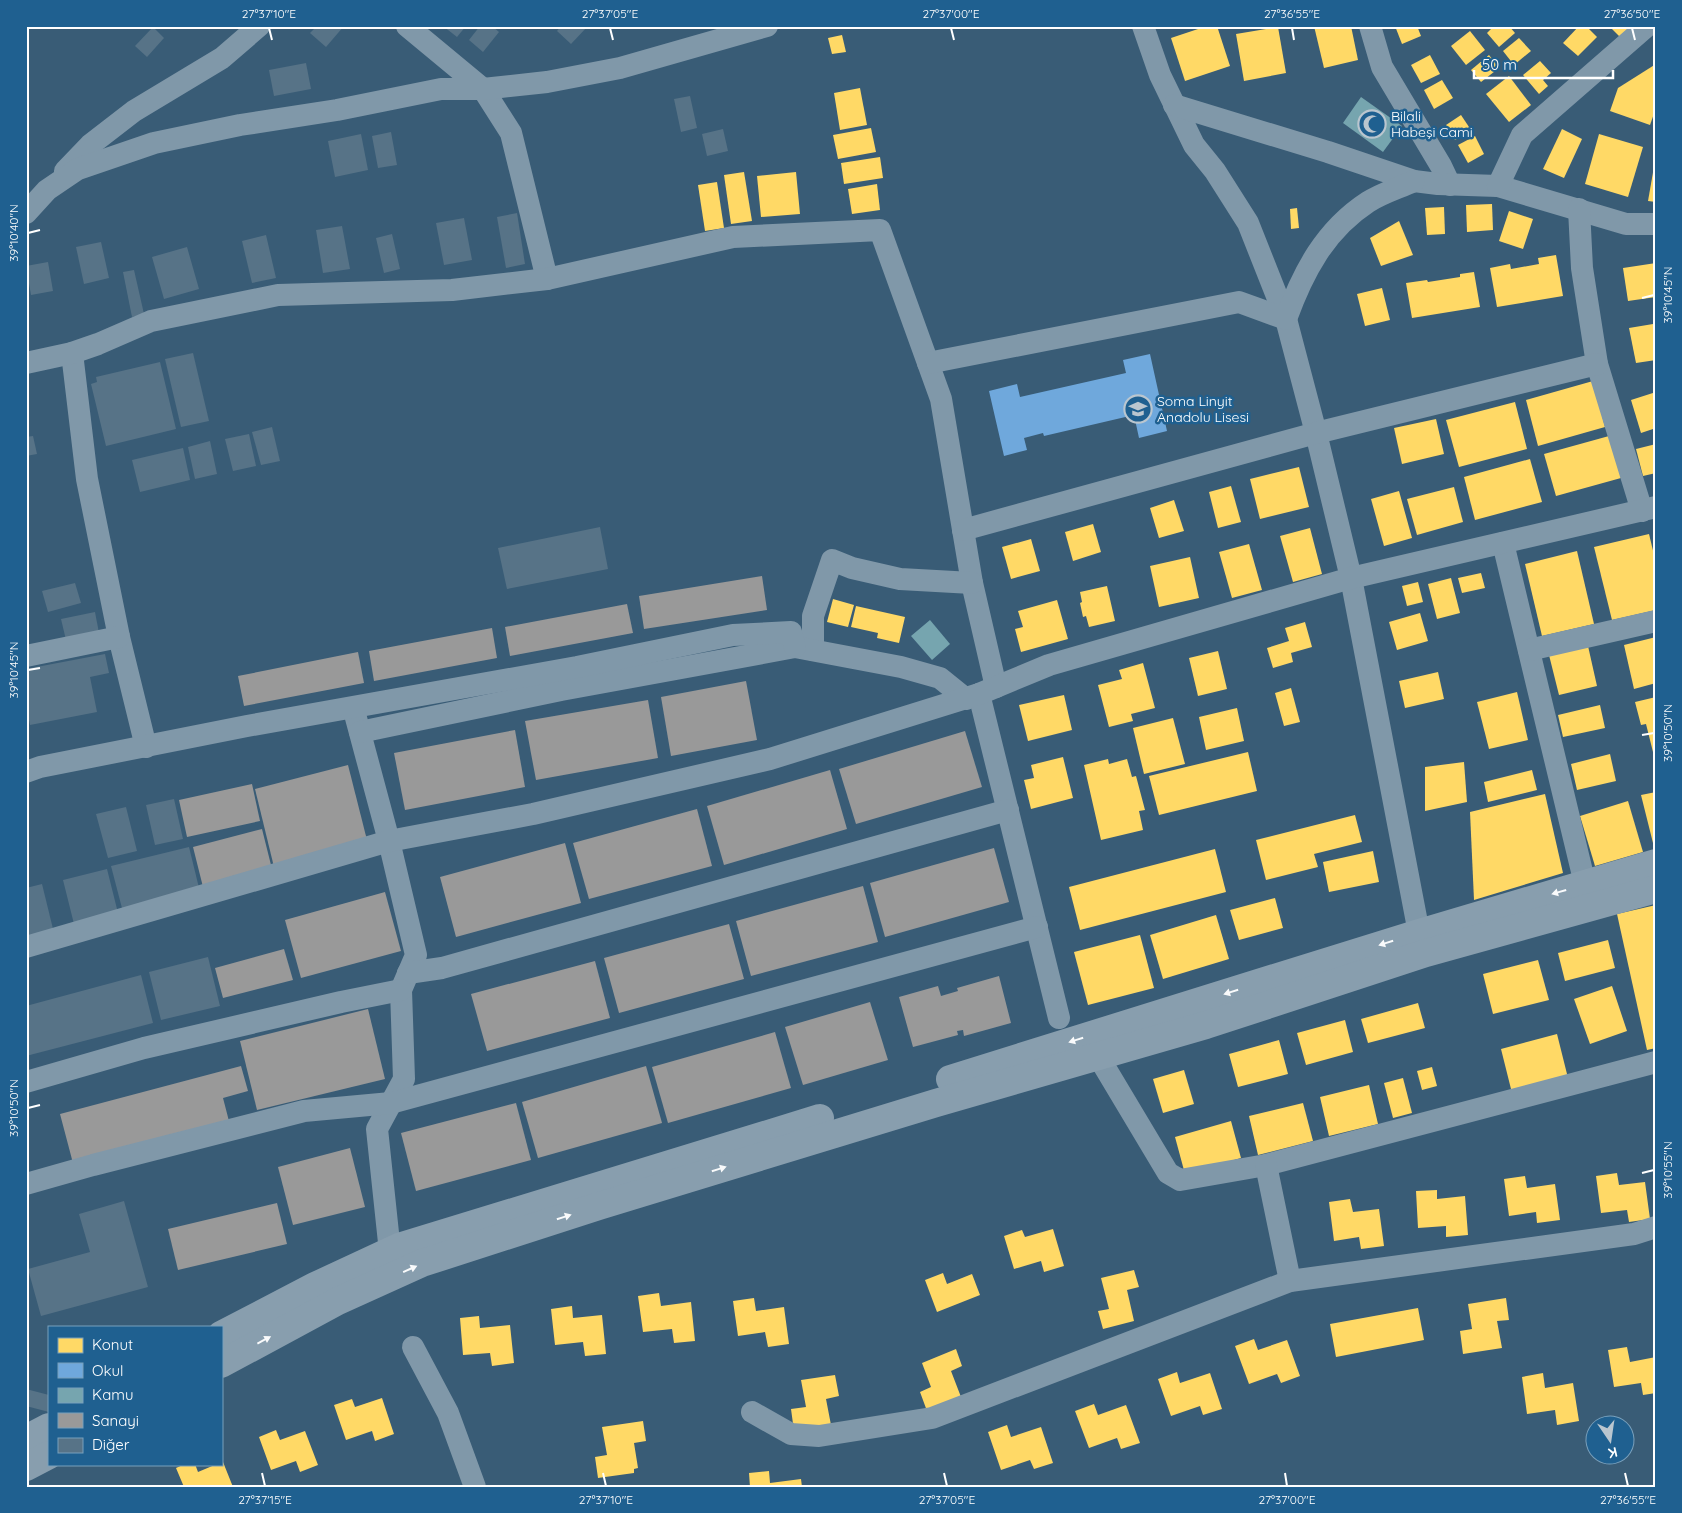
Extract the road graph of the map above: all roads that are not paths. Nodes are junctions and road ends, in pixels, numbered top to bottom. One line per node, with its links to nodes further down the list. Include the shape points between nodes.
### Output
1 (260, 26): 12 (street, via 222,58 126,117 90,145)
2 (407, 26): 7 (street)
3 (767, 26): 7 (street, via 620,68 547,82)
4 (1143, 26): 8 (street)
5 (1370, 26): 10 (street, via 1382,67)
6 (1647, 26): 11 (street, via 1522,135)
7 (483, 89): 12 (street, via 441,89 154,143 78,169); 16 (street, via 511,133)
8 (1174, 105): 9 (street); 17 (street, via 1194,145 1215,170 1248,223)
9 (1414, 181): 10 (street); 17 (street, via 1369,202 1344,221 1320,248 1299,284)
10 (1450, 185): 11 (street)
11 (1498, 186): 13 (street)
12 (47, 190): 14 (street)
13 (1579, 210): 15 (street, via 1626,224); 21 (street, via 1582,268)
14 (26, 213)
15 (1656, 224)
16 (547, 279): 18 (street, via 452,290 278,295 150,321); 20 (street, via 733,237 880,230)
17 (1286, 319): 20 (street, via 1238,302); 22 (street)
18 (72, 352): 19 (street); 29 (street, via 87,479)
19 (26, 363)
20 (928, 363): 24 (street, via 941,399)
21 (1597, 364): 22 (street); 23 (street)
22 (1316, 433): 24 (street); 26 (street)
23 (1649, 509): 25 (street)
24 (963, 530): 27 (street)
25 (1503, 543): 26 (street); 31 (street)
26 (1351, 578): 33 (street, via 1048,665); 44 (street)
27 (972, 583): 30 (street, via 900,580 832,560); 33 (street)
28 (1656, 621): 31 (street)
29 (119, 637): 32 (street); 36 (street)
30 (804, 649): 33 (street, via 901,667); 34 (street, via 791,632 733,635); 35 (street, via 561,690)
31 (1529, 650): 41 (street)
32 (26, 656)
33 (980, 693): 38 (street); 39 (street, via 770,759 533,814)
34 (352, 707): 35 (street); 36 (street)
35 (360, 732): 39 (street)
36 (146, 747): 37 (street)
37 (26, 772)
38 (1008, 810): 43 (street); 46 (street, via 442,968)
39 (389, 841): 45 (street); 46 (street, via 416,955)
40 (1656, 863): 41 (main road)
41 (1585, 884): 44 (main road, one-way to 44)
42 (1656, 888): 44 (main road)
43 (1037, 927): 47 (street); 51 (street)
44 (1423, 943): 48 (main road, via 1206,1025); 55 (main road, one-way to 55, via 1024,1056 530,1206)
45 (26, 947)
46 (405, 982): 50 (street, via 331,1004 144,1048); 51 (street, via 404,1079)
47 (1059, 1018)
48 (1098, 1056): 52 (street, via 1168,1173 1180,1180); 59 (main road, one-way to 48, via 338,1301 422,1263 599,1206)
49 (1656, 1062): 52 (street)
50 (26, 1082)
51 (391, 1103): 53 (street, via 304,1111); 55 (street, via 377,1129)
52 (1266, 1165): 56 (street)
53 (26, 1184)
54 (1656, 1227): 56 (street, via 1634,1234)
55 (390, 1252): 57 (main road, via 315,1286)
56 (1290, 1282): 60 (street, via 932,1418 819,1436 791,1434)
57 (222, 1335)
58 (413, 1347): 65 (street, via 448,1413)
59 (222, 1363)
60 (752, 1412)
61 (48, 1428): 62 (main road)
62 (26, 1439)
63 (48, 1456): 64 (main road)
64 (26, 1467)
65 (475, 1487)

